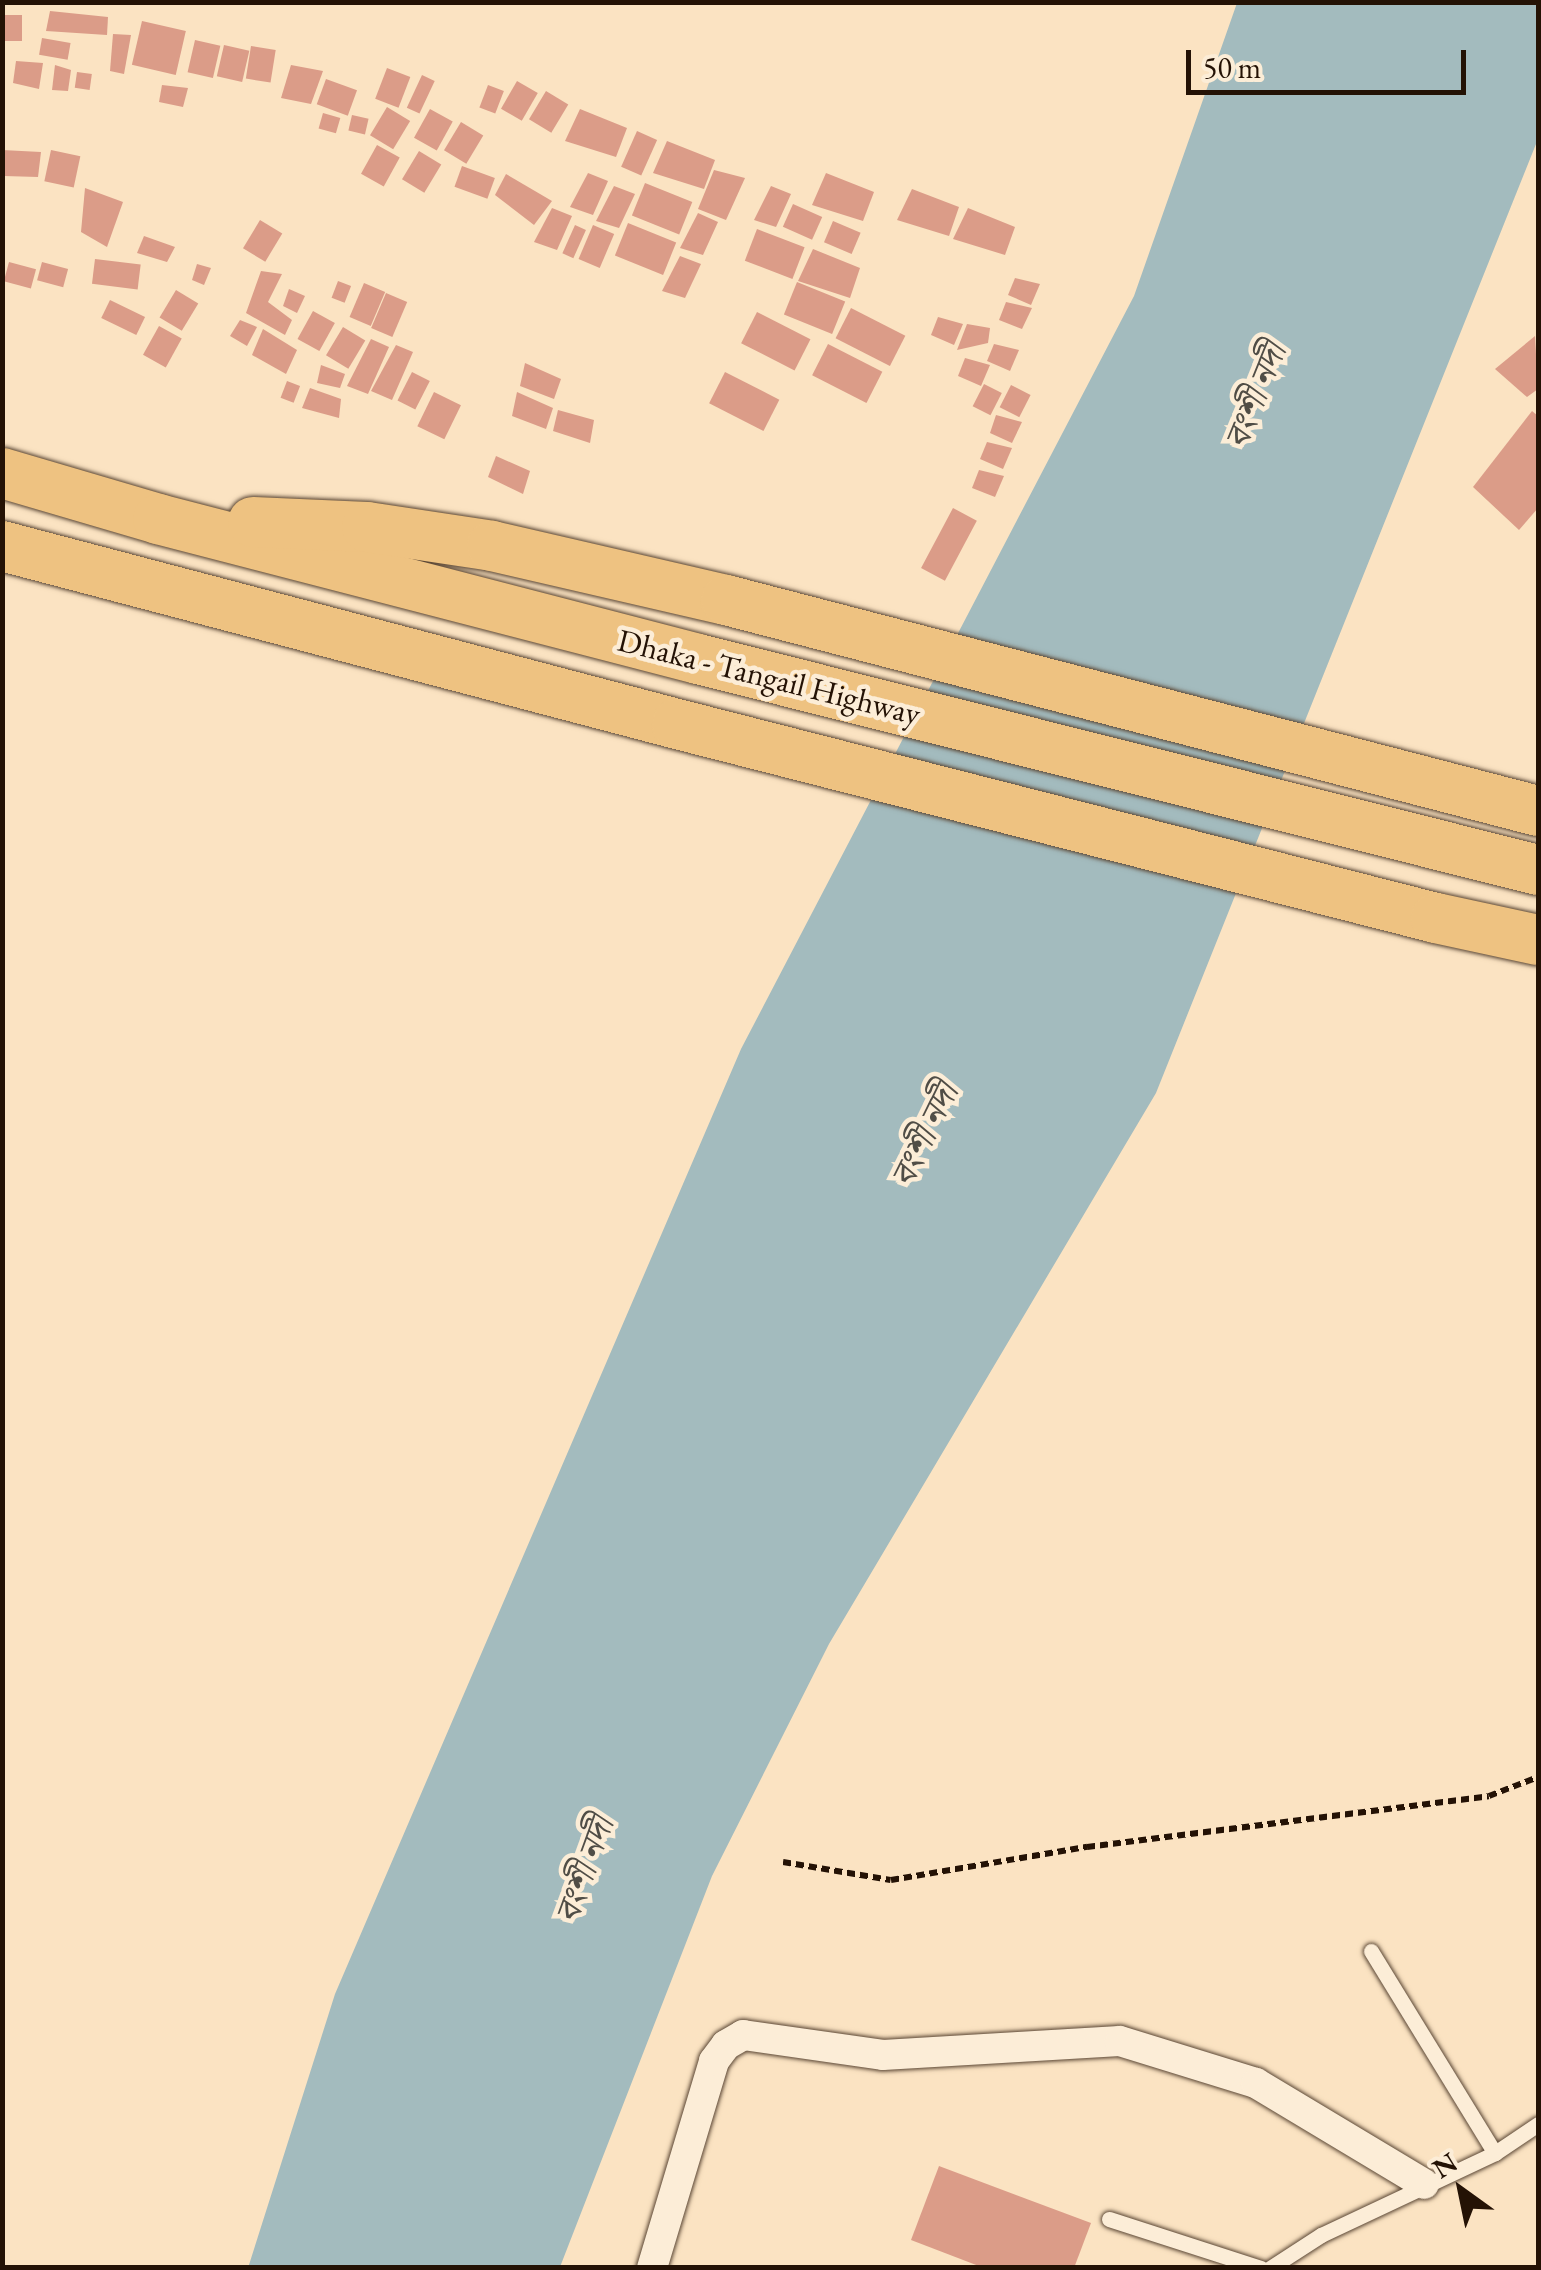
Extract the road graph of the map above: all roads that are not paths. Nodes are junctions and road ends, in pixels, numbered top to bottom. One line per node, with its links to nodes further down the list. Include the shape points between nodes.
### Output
1 (2, 473): 2 (highway, Dhaka - Tangail Highway)
2 (158, 518): 4 (highway, via 367,527 492,546 726,600); 5 (highway, Dhaka - Tangail Highway)
3 (2, 546): 6 (highway, Dhaka - Tangail Highway)
4 (1538, 811)
5 (1538, 870)
6 (1538, 940)
7 (1372, 1951): 9 (lane)
8 (1538, 2124): 9 (lane)
9 (1495, 2152): 10 (lane)
10 (1424, 2184): 12 (street, via 1256,2082 1120,2040 883,2054 743,2035 714,2060); 14 (lane)
11 (1109, 2219): 13 (lane)
12 (652, 2268)
13 (1261, 2268)
14 (1270, 2268)

